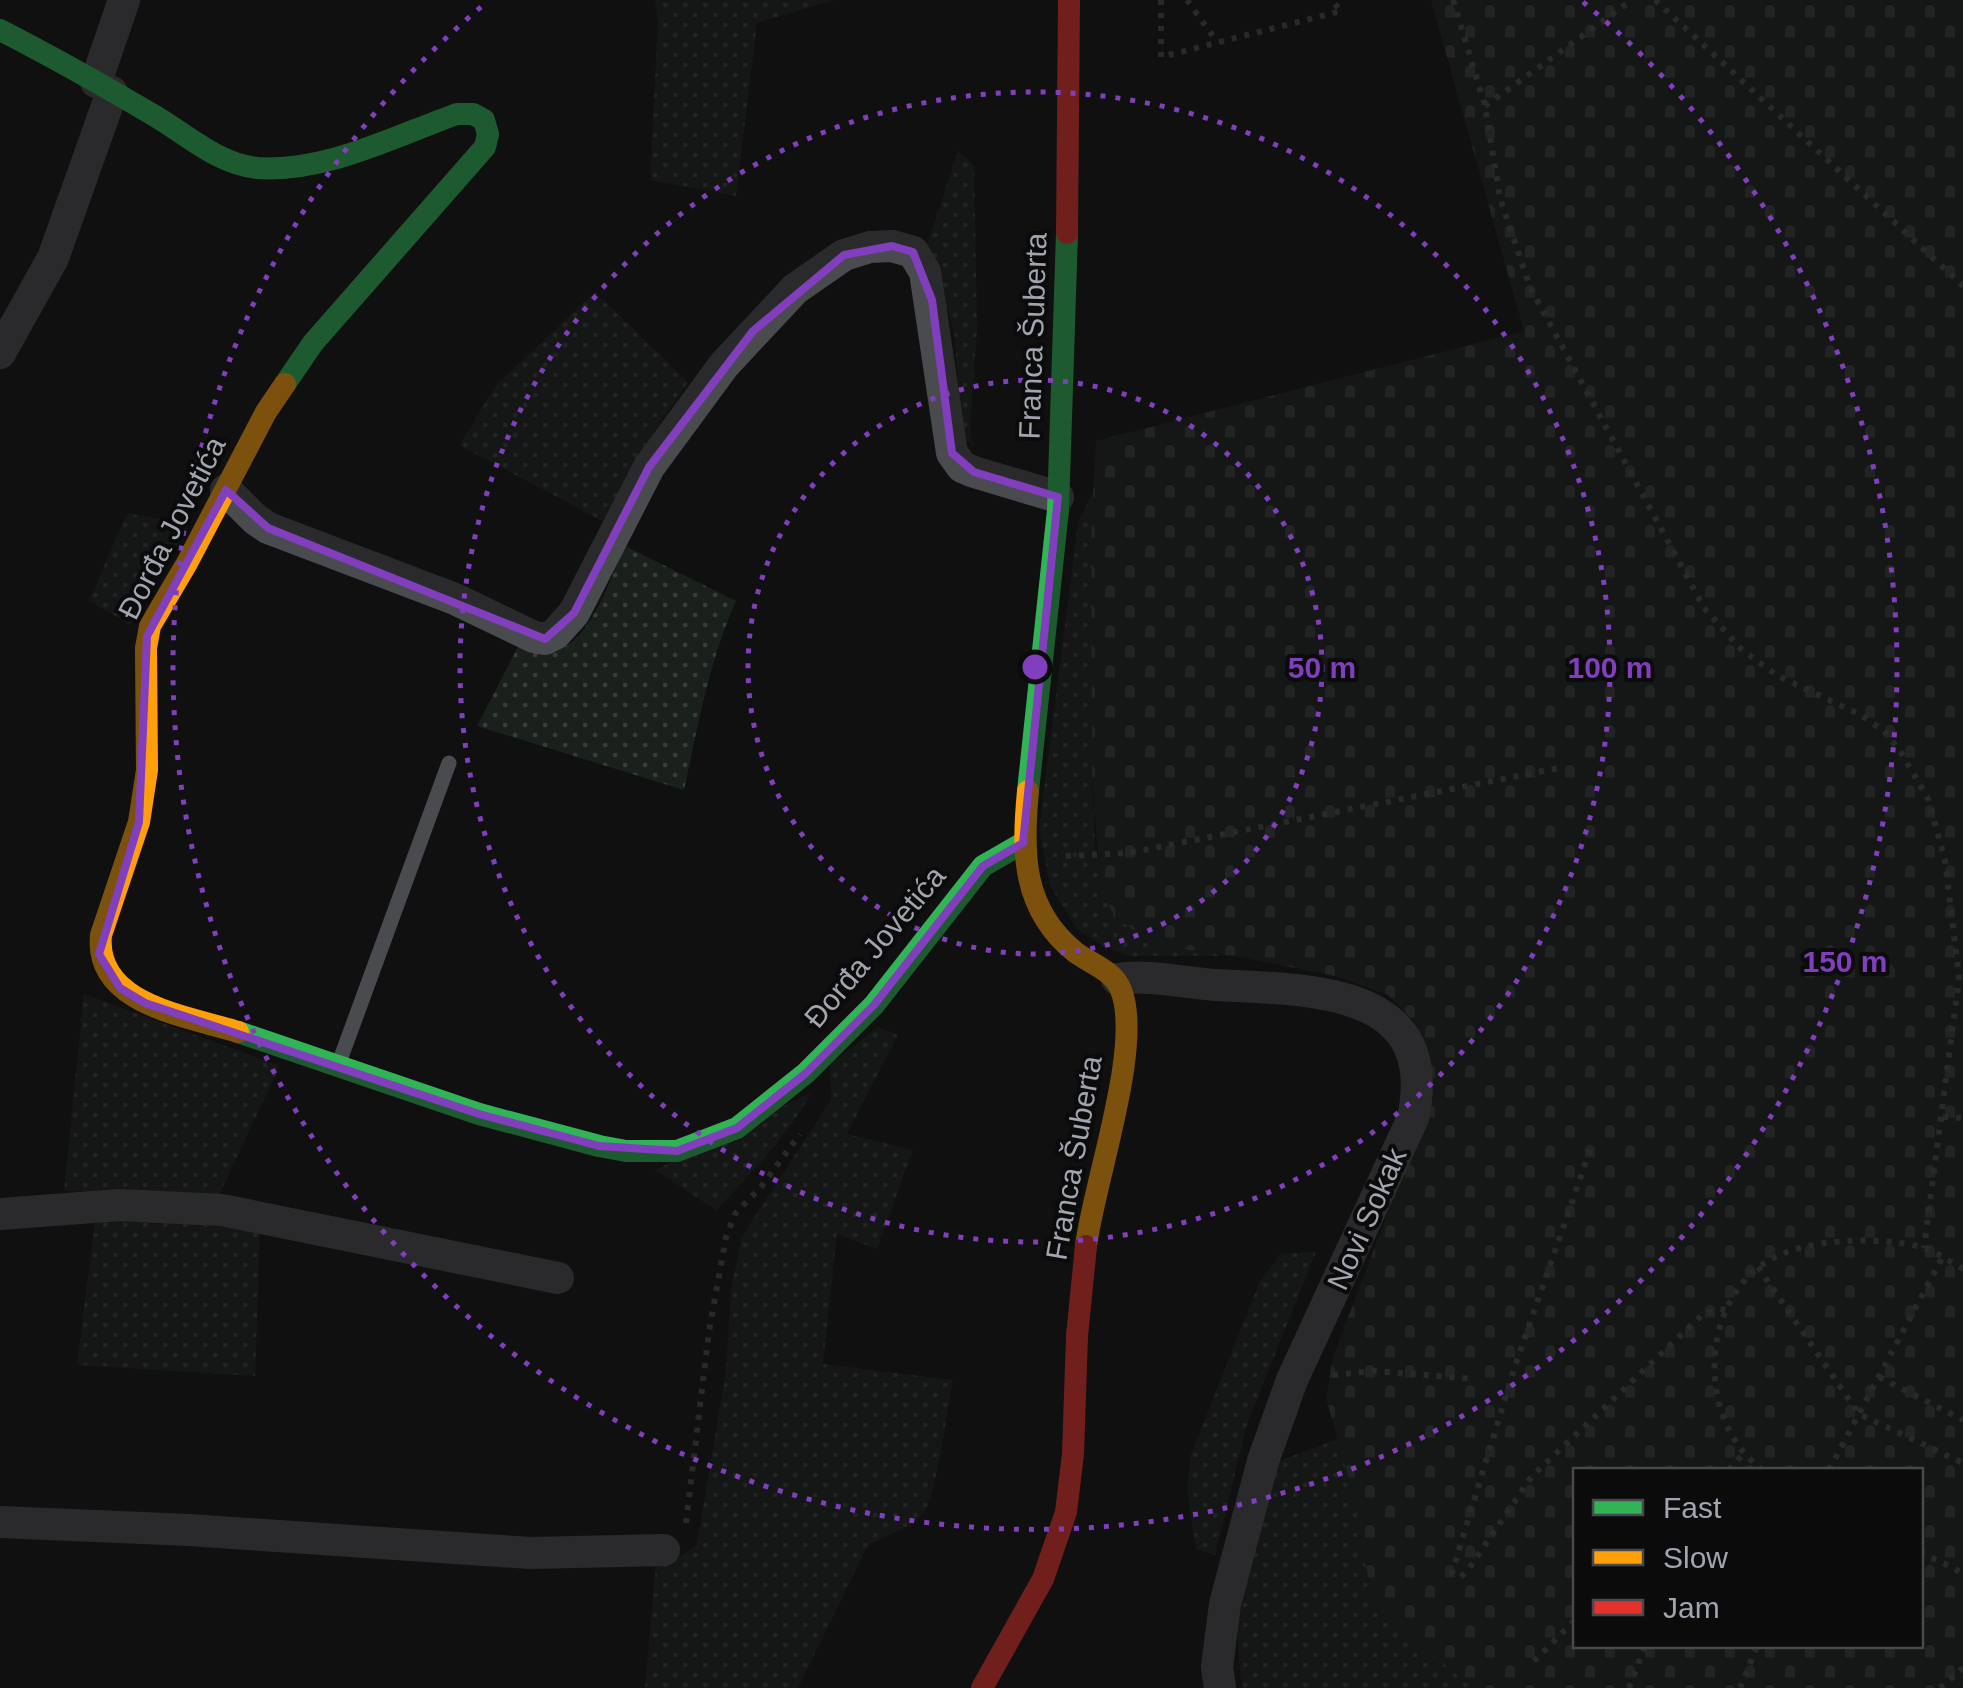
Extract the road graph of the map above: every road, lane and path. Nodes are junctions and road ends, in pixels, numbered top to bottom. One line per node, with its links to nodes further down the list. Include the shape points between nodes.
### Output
1 (124, 0): 11 (street)
2 (1069, 0): 16 (street, Franca Šuberta)
3 (1161, 0): 10 (path, via 1161,57)
4 (1187, 0): 10 (path)
5 (1331, 0): 10 (path, via 1341,11)
6 (1453, 0): 12 (path)
7 (1632, 0): 12 (path)
8 (1655, 0): 13 (path)
9 (0, 30): 11 (street, Đorđa Jovetića)
10 (1217, 42)
11 (104, 87): 14 (street, via 53,258); 15 (street, Đorđa Jovetića, via 202,150 249,167 307,163 457,114 484,120 485,147 313,343 266,412)
12 (1485, 106): 22 (path, via 1500,198 1530,287 1704,608 1741,649 1778,676 1884,730 1928,799 1945,860 1958,978)
13 (1962, 283)
14 (0, 353)
15 (226, 490): 16 (street, via 268,528 545,638 574,613 650,466 753,331 844,254 892,246 913,252 925,272 952,453 974,472); 21 (street, Đorđa Jovetića, via 147,636 142,805 100,954 120,988 145,1002)
16 (1058, 497): 19 (street, Franca Šuberta)
17 (449, 762): 21 (lane)
18 (1563, 767): 19 (path, via 1129,853)
19 (1025, 854): 20 (street, Franca Šuberta, via 1050,926); 21 (street, Đorđa Jovetića, via 983,866 874,1005 806,1073 737,1128 699,1145 651,1152 599,1146 479,1114)
20 (1118, 979): 35 (street, Novi Sokak, via 1342,998 1383,1016 1406,1037 1416,1068 1413,1118); 52 (street, Franca Šuberta, via 1125,1066 1093,1202 1078,1310 1069,1498 1037,1593)
21 (339, 1064)
22 (1943, 1116): 23 (path); 27 (path)
23 (1963, 1118)
24 (806, 1126): 44 (path, via 735,1214 726,1236 688,1517 682,1535)
25 (1590, 1150): 32 (path, via 1452,1573 1468,1570 1532,1476 1560,1449 1701,1316)
26 (0, 1214): 31 (street, via 120,1205 222,1210)
27 (1924, 1248): 28 (path); 29 (path, via 1831,1241 1781,1254)
28 (1942, 1258): 30 (path); 33 (path)
29 (1758, 1268): 32 (path); 36 (path)
30 (1963, 1269)
31 (558, 1278)
32 (1728, 1310): 38 (path, via 1714,1362 1716,1388)
33 (1879, 1377): 36 (path); 37 (path)
34 (1475, 1379): 35 (path, via 1373,1371)
35 (1292, 1380): 53 (street, Novi Sokak, via 1225,1604)
36 (1859, 1414): 39 (path); 42 (path)
37 (1963, 1420)
38 (1744, 1453): 40 (path); 41 (path)
39 (1963, 1464)
40 (1731, 1468)
41 (1761, 1468)
42 (1831, 1468)
43 (0, 1522): 44 (street, via 530,1553)
44 (664, 1550)
45 (1923, 1553): 46 (path)
46 (1963, 1572)
47 (1573, 1622): 50 (path)
48 (1644, 1648): 54 (path)
49 (1756, 1648): 55 (path)
50 (1534, 1661)
51 (1963, 1668): 56 (path)
52 (982, 1688)
53 (1220, 1688)
54 (1629, 1688)
55 (1740, 1688)
56 (1940, 1688)

